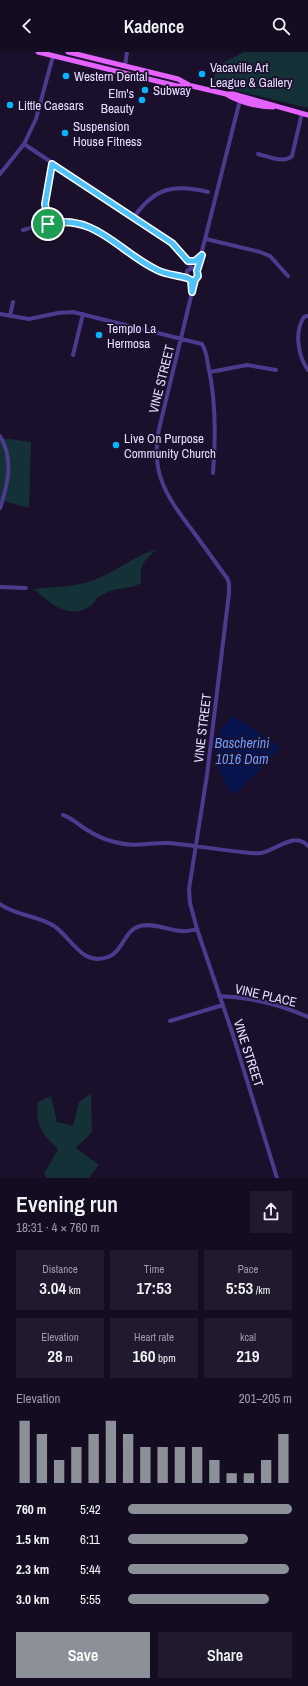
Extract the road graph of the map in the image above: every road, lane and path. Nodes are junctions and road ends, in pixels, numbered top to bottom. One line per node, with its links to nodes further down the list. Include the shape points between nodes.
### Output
1 (38, 52): 4 (main road)
2 (68, 52): 5 (main road)
3 (127, 52): 5 (street)
4 (54, 54): 7 (main road); 16 (street, via 40,109)
5 (125, 66): 6 (main road)
6 (148, 72): 7 (main road, via 142,74 127,71); 8 (main road)
7 (124, 74): 9 (main road)
8 (178, 79): 9 (main road, via 175,82 161,79); 10 (main road)
9 (156, 81): 10 (main road, via 177,86)
10 (192, 86): 11 (main road)
11 (226, 94): 12 (main road); 13 (main road, via 267,102)
12 (240, 100): 13 (main road, via 266,107); 24 (street)
13 (274, 106): 14 (main road)
14 (302, 113): 15 (main road); 17 (street, via 290,158 285,160)
15 (308, 115)
16 (24, 144): 18 (street); 19 (street)
17 (258, 154)
18 (52, 164): 21 (street); 22 (street, via 45,204)
19 (0, 174)
20 (208, 192): 21 (street, via 177,188 166,190 145,203)
21 (134, 217): 25 (street, via 172,243)
22 (48, 224): 23 (street); 30 (street, via 68,221 87,225 156,270 175,275)
23 (23, 230)
24 (206, 239): 26 (street); 31 (street, via 270,256)
25 (183, 255): 28 (street); 30 (street)
26 (202, 255): 27 (street); 29 (street)
27 (198, 259): 28 (street); 30 (street)
28 (188, 261): 30 (street)
29 (197, 271): 30 (street); 30 (street, via 198,276)
30 (190, 274): 37 (street, VINE STREET, via 192,292)
31 (288, 276)
32 (13, 302): 35 (street)
33 (0, 314): 35 (street)
34 (83, 314): 35 (street, via 67,311 29,319); 37 (street); 38 (street)
35 (10, 316)
36 (308, 316): 40 (street, via 301,321 298,335)
37 (181, 338): 41 (street, via 202,344); 48 (street, VINE STREET, via 157,438 158,468 170,500 229,583 207,775)
38 (73, 355)
39 (276, 370): 41 (street, via 247,365)
40 (308, 370)
41 (210, 372): 43 (street, via 216,446)
42 (0, 436): 44 (street, via 6,447 9,469)
43 (213, 473)
44 (0, 508)
45 (0, 587): 46 (street)
46 (26, 588)
47 (64, 815): 48 (street, via 87,830 114,842 143,846 165,843)
48 (196, 846): 49 (street, via 254,853 271,850 295,839 303,841); 51 (street, VINE STREET, via 189,889)
49 (308, 846)
50 (0, 904): 51 (street, via 53,925 84,955 98,959 114,955 130,932 138,926 181,931)
51 (197, 930): 52 (street, VINE STREET)
52 (219, 996): 53 (street, VINE STREET); 54 (street, VINE PLACE, via 278,1006)
53 (223, 1005): 55 (street); 56 (street, VINE STREET)
54 (308, 1016)
55 (170, 1020)
56 (276, 1178)

